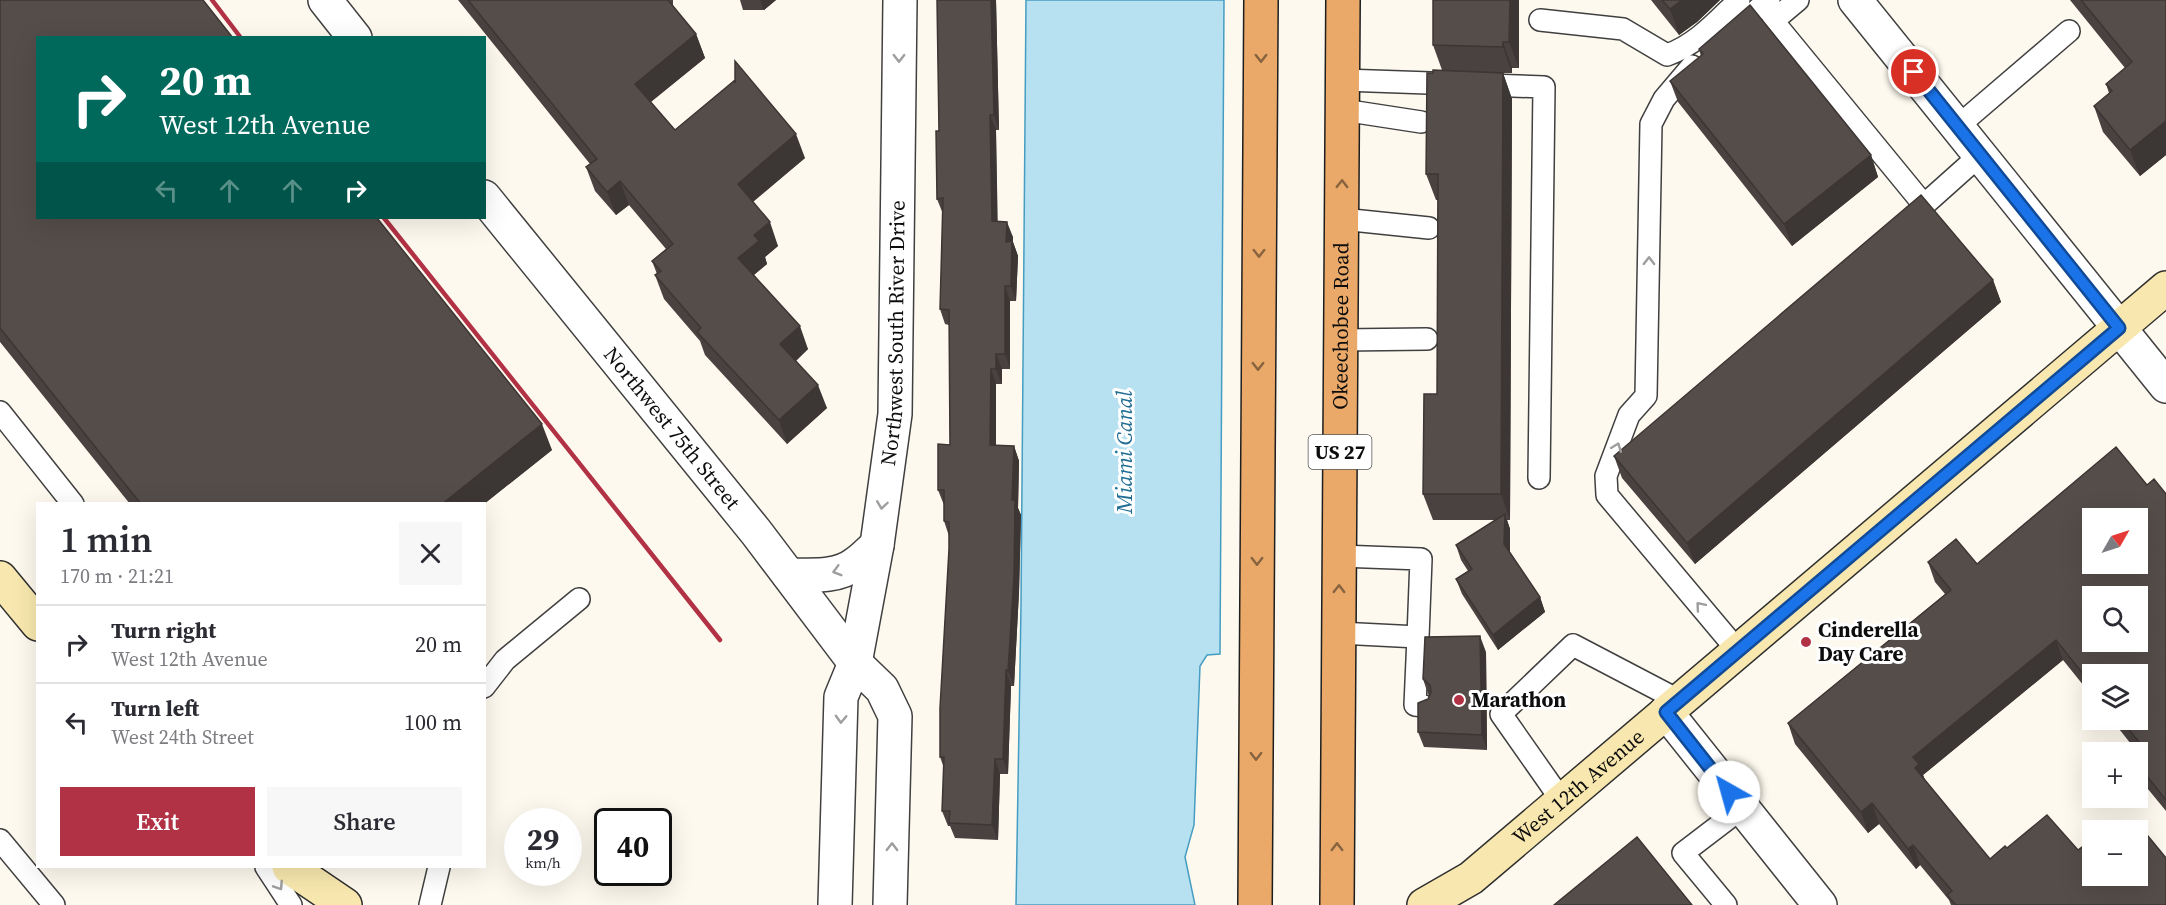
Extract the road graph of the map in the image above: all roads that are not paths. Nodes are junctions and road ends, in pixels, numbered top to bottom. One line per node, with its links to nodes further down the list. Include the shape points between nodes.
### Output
1 (325, 0): 11 (street)
2 (900, 0): 27 (street, Northwest South River Drive, one-way to 27, via 895,414)
3 (1261, 0): 52 (highway, one-way to 52)
4 (1343, 0): 12 (highway, Okeechobee Road / US 27)
5 (1739, 0): 9 (lane, via 1690,44 1666,55 1623,29)
6 (1769, 0): 35 (lane, one-way to 6, via 1606,495 1606,476 1629,415 1646,396 1651,124 1664,99 1693,65)
7 (1798, 0): 15 (lane, via 1773,21 1924,205)
8 (1855, 0): 14 (street)
9 (1540, 20)
10 (2069, 31): 14 (lane)
11 (353, 36)
12 (1343, 95): 13 (lane); 17 (highway, Okeechobee Road / US 27, one-way to 12); 25 (lane, via 1544,87)
13 (1421, 122)
14 (1957, 127): 15 (street)
15 (1980, 155): 20 (street)
16 (486, 199): 29 (street, Northwest 75th Street)
17 (1342, 219): 18 (lane); 22 (highway, Okeechobee Road / US 27)
18 (1429, 228)
19 (2166, 288): 20 (main road, West 12th Avenue)
20 (2119, 328): 23 (street); 35 (main road, West 12th Avenue)
21 (1427, 339): 22 (lane)
22 (1341, 340): 28 (highway, Okeechobee Road / US 27)
23 (2166, 386)
24 (0, 412): 26 (lane)
25 (1539, 478)
26 (71, 502)
27 (877, 545): 29 (street, one-way to 29, via 854,566 824,575); 36 (street, Northwest South River Drive)
28 (1340, 556): 33 (highway, Okeechobee Road / US 27, one-way to 28); 34 (lane, via 1421,559)
29 (789, 575): 36 (street, Northwest 75th Street)
30 (0, 578): 32 (main road)
31 (579, 599): 37 (lane, via 505,660)
32 (36, 622)
33 (1339, 633): 34 (lane); 53 (highway, Okeechobee Road / US 27, one-way to 33)
34 (1418, 637): 38 (lane, via 1415,705)
35 (1738, 651): 39 (main road, West 12th Avenue)
36 (855, 663): 50 (street, Northwest South River Drive, one-way to 50, via 841,697); 51 (street, one-way to 36, via 895,716 882,689)
37 (486, 684)
38 (1424, 706)
39 (1673, 706): 40 (main road, West 12th Avenue); 40 (lane, via 1573,645 1494,712); 41 (street)
40 (1562, 801): 54 (main road, West 12th Avenue, via 1471,878)
41 (1742, 808): 55 (lane, via 1683,853); 56 (street)
42 (0, 840): 46 (lane)
43 (267, 868): 47 (lane, one-way to 47)
44 (290, 868): 48 (main road)
45 (439, 868): 49 (lane)
46 (54, 905)
47 (291, 905)
48 (345, 905)
49 (430, 905)
50 (835, 905)
51 (890, 905)
52 (1255, 905)
53 (1337, 905)
54 (1424, 905)
55 (1726, 905)
56 (1820, 905)

